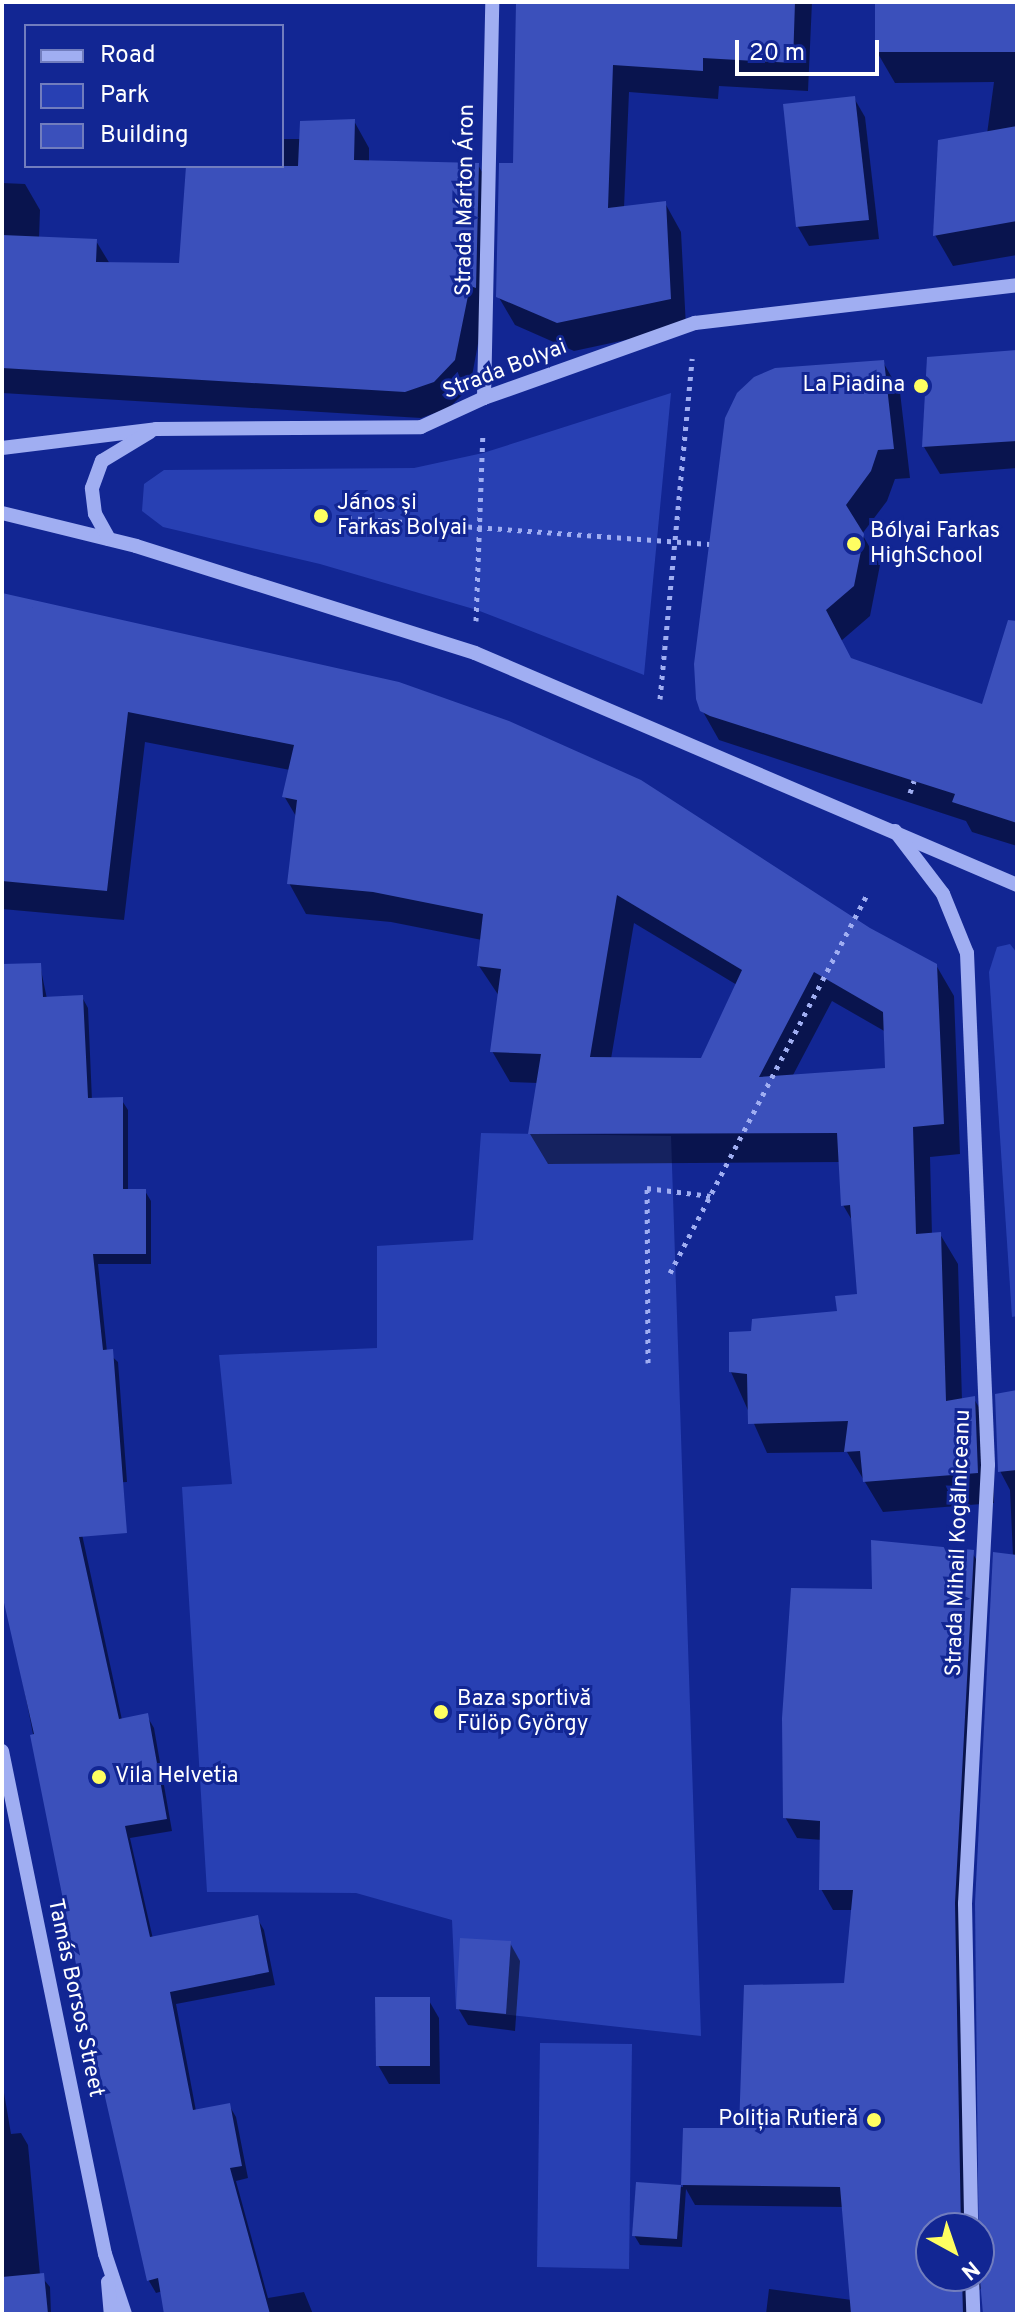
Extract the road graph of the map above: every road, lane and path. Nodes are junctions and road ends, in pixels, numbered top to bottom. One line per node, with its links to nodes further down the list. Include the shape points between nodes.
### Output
1 (492, 2): 4 (street, Strada Márton Áron)
2 (1017, 285): 4 (street, Strada Bolyai, via 695,323)
3 (692, 357): 12 (path)
4 (484, 398): 6 (street, Strada Bolyai, via 421,427)
5 (483, 423): 10 (path)
6 (156, 429): 7 (street, Strada Bolyai); 11 (street, via 102,461 92,488 95,514)
7 (2, 448)
8 (2, 513): 11 (street)
9 (348, 518): 10 (path)
10 (480, 528): 12 (path); 14 (path)
11 (109, 539): 18 (street, via 475,653)
12 (675, 542): 13 (path); 15 (path)
13 (709, 544)
14 (476, 626)
15 (660, 700)
16 (914, 781): 17 (path)
17 (910, 793)
18 (895, 831): 19 (street); 25 (street, Strada Mihail Kogălniceanu, via 943,894 967,953 988,1465 965,1903)
19 (1017, 885)
20 (868, 892): 21 (path)
21 (710, 1196): 22 (path); 23 (path, via 647,1188)
22 (670, 1273)
23 (648, 1363)
24 (2, 1751): 26 (street, Tamás Borsos Street)
25 (971, 2212)
26 (105, 2254): 28 (street); 29 (street)
27 (972, 2292): 30 (street)
28 (111, 2314)
29 (125, 2314)
30 (973, 2314)

